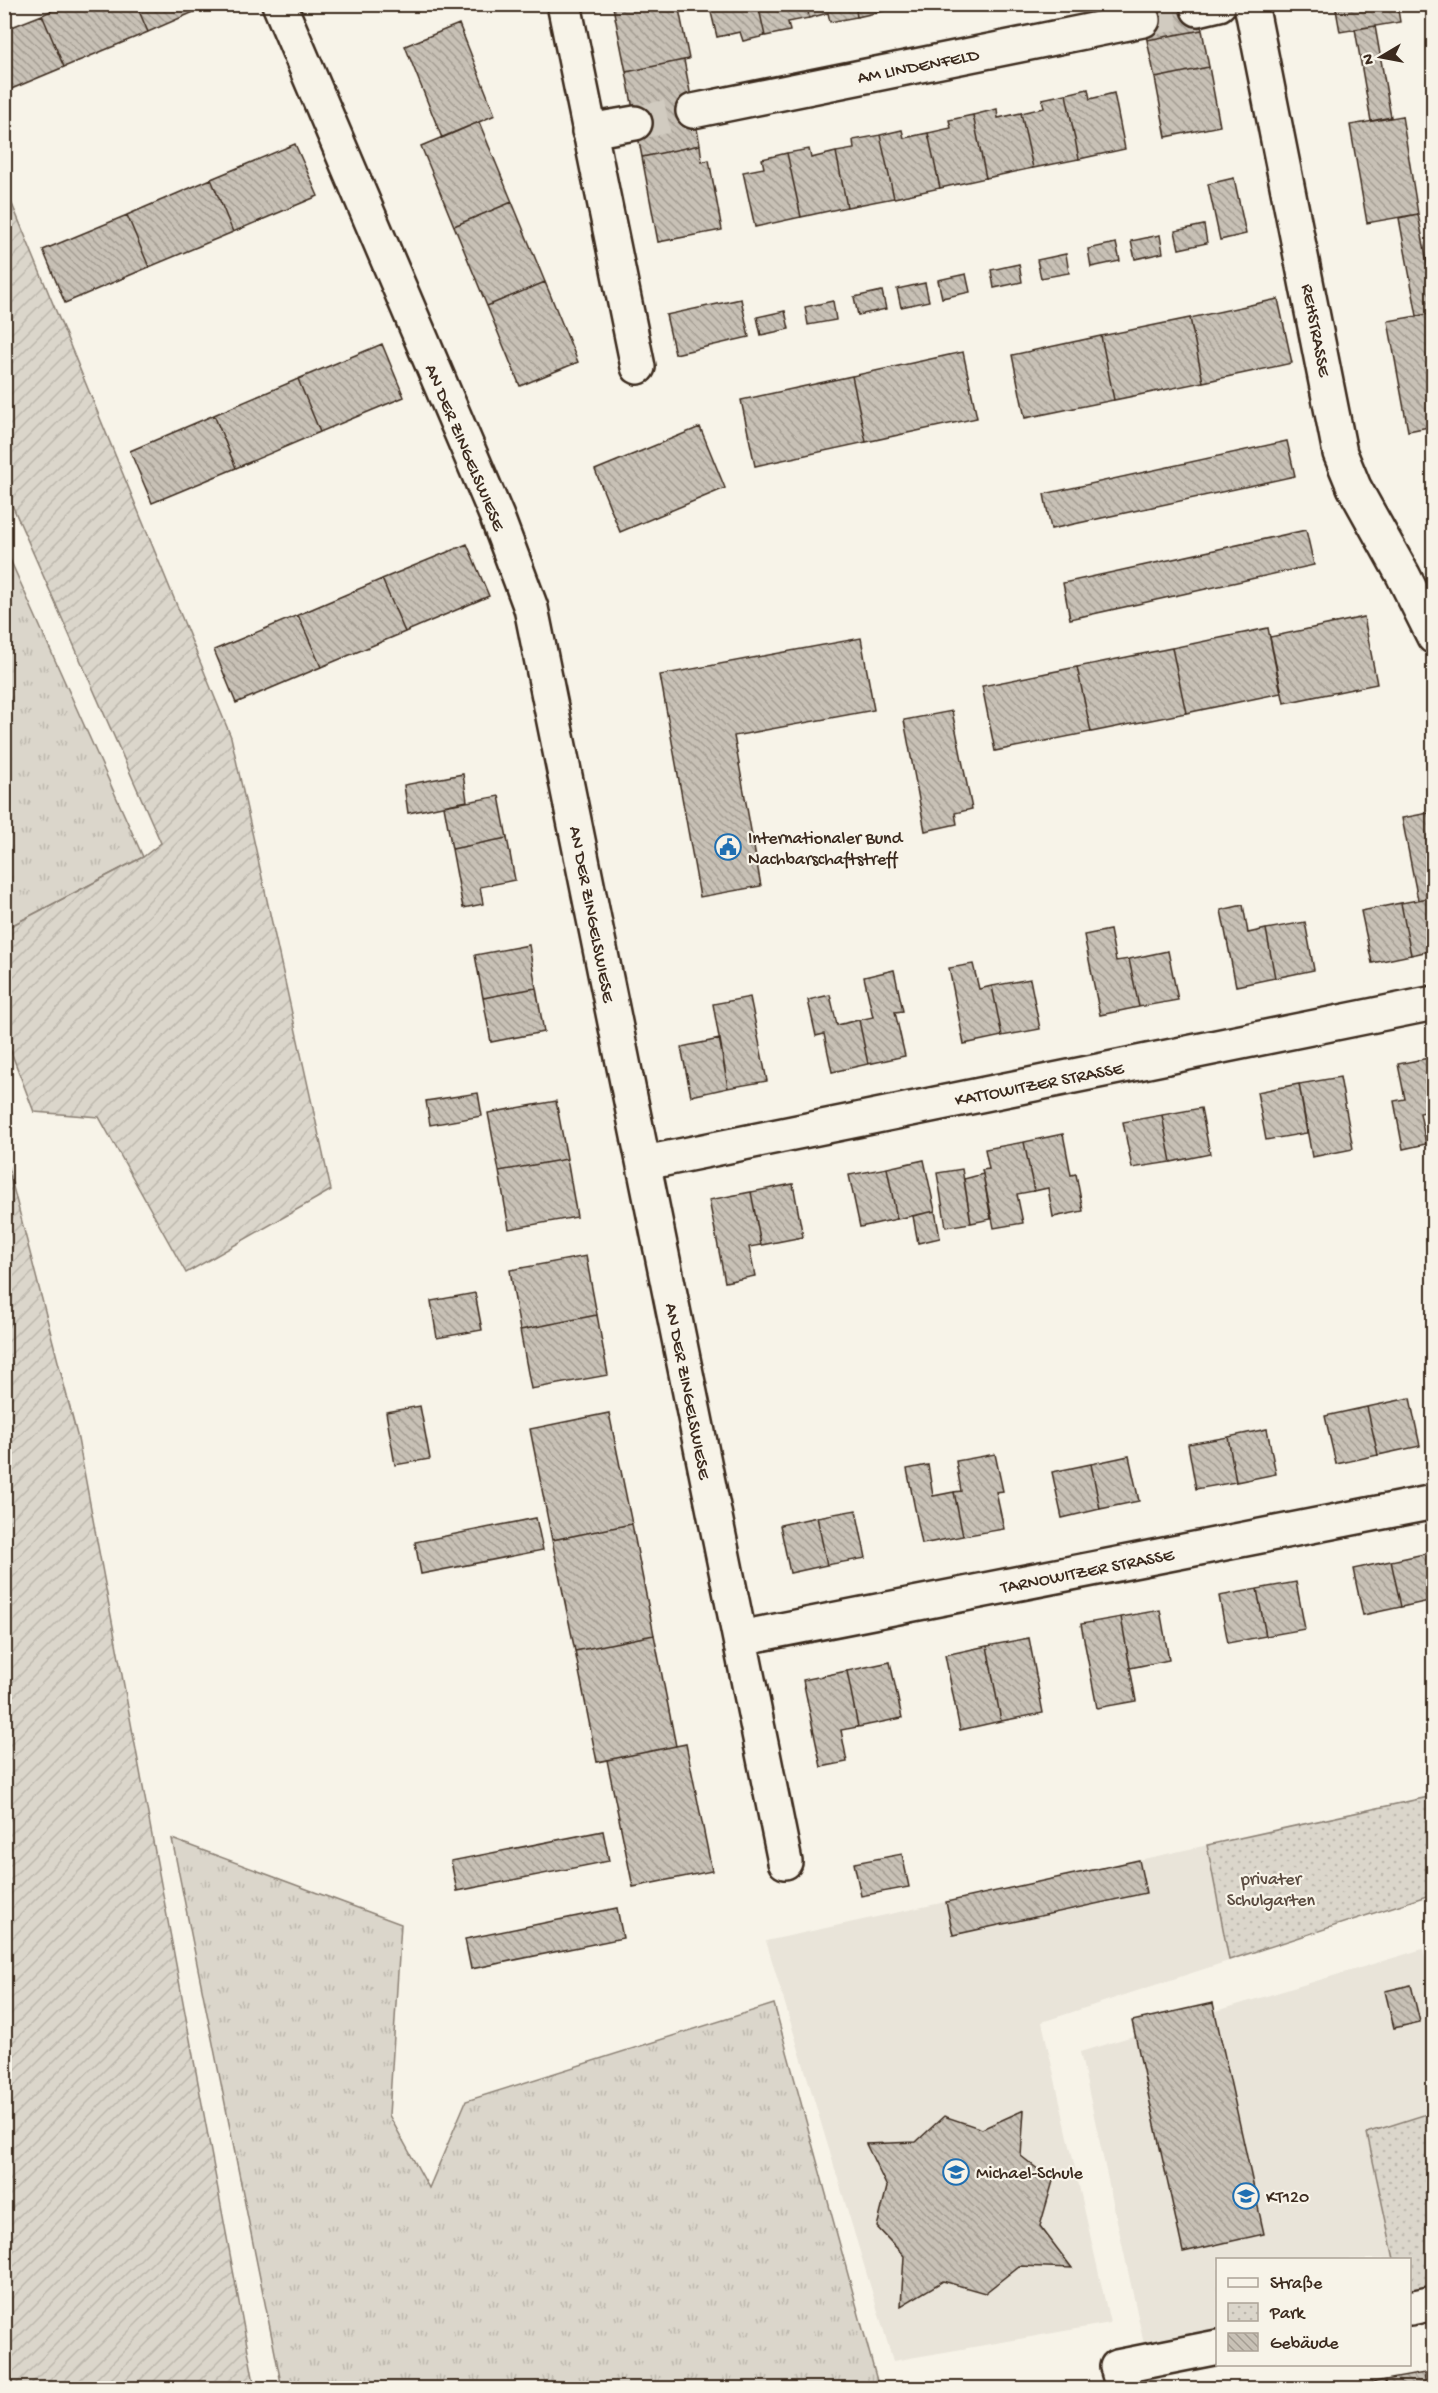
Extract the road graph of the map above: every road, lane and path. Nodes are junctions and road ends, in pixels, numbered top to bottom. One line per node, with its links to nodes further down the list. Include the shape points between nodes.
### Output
1 (279, 4): 11 (street, AN DER ZINGELSWIESE, via 531,608)
2 (564, 4): 7 (street)
3 (1251, 4): 9 (street, REHSTRASSE, via 1340,453)
4 (1143, 20): 5 (street, AM LINDENFELD)
5 (693, 111)
6 (635, 123): 7 (street)
7 (589, 131): 8 (street)
8 (638, 367)
9 (1434, 638)
10 (1434, 1003): 11 (street, KATTOWITZER STRASSE)
11 (645, 1163): 13 (street, AN DER ZINGELSWIESE)
12 (1434, 1503): 13 (street, TARNOWITZER STRASSE)
13 (740, 1638): 14 (street, AN DER ZINGELSWIESE)
14 (785, 1862)
15 (1434, 2303): 16 (street)
16 (1411, 2308)
17 (1216, 2348): 18 (street)
18 (1120, 2378)

